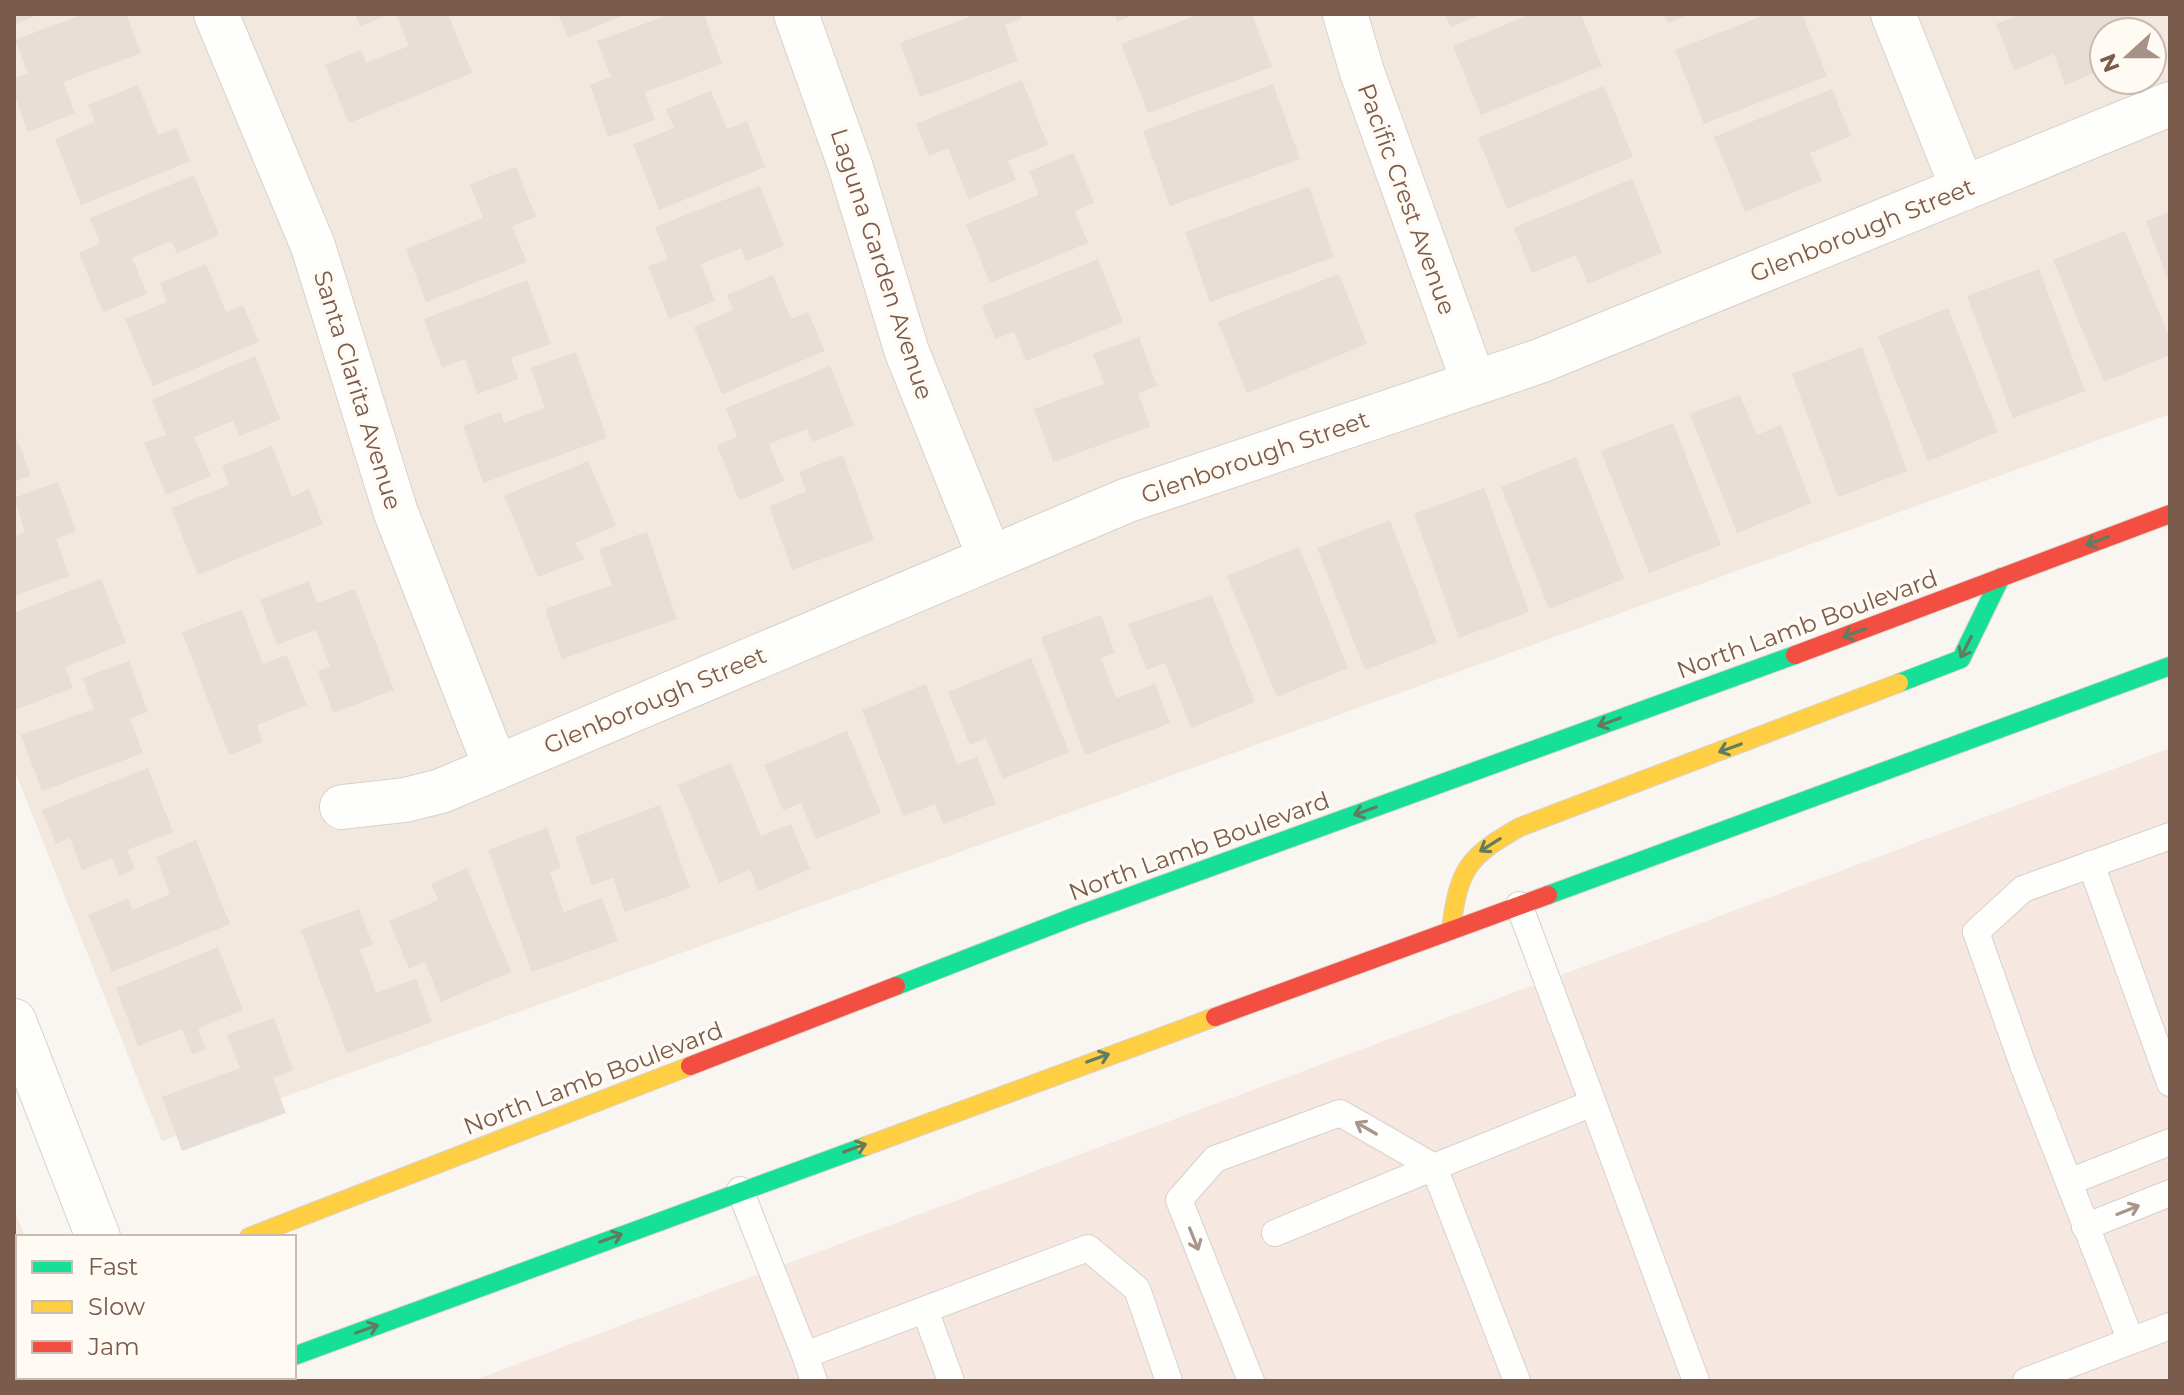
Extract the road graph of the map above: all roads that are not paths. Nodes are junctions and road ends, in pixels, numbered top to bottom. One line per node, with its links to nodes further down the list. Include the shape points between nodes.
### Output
1 (216, 14): 12 (street, Santa Clarita Avenue, via 313,246 396,513)
2 (796, 14): 9 (street, Laguna Garden Avenue, via 850,165 907,352)
3 (1345, 14): 7 (street, Pacific Crest Avenue)
4 (1893, 14): 6 (street)
5 (2170, 104): 6 (street, Glenborough Street)
6 (1963, 189): 7 (street, Glenborough Street)
7 (1474, 383): 9 (street, Glenborough Street, via 1128,500)
8 (2170, 514): 10 (main road, North Lamb Boulevard, one-way to 10)
9 (990, 558): 12 (street, Glenborough Street)
10 (2001, 577): 17 (main road, one-way to 17, via 1961,659 1520,827 1480,849 1458,874); 29 (main road, North Lamb Boulevard, one-way to 29, via 1076,916)
11 (2170, 666): 16 (main road)
12 (496, 768): 13 (street, Glenborough Street, via 441,791)
13 (342, 807)
14 (2170, 836): 15 (lane)
15 (2091, 864): 19 (lane); 23 (lane, via 2023,889 1976,932)
16 (1519, 905): 17 (main road); 20 (lane)
17 (1451, 929): 24 (main road, one-way to 17)
18 (14, 1021): 28 (street)
19 (2170, 1083)
20 (1593, 1103): 22 (lane); 40 (lane)
21 (2170, 1142): 23 (lane)
22 (1434, 1167): 27 (lane); 38 (lane, one-way to 38, via 1340,1113 1215,1159 1179,1200); 39 (lane)
23 (2069, 1182): 26 (lane)
24 (740, 1190): 33 (main road, one-way to 24); 34 (lane)
25 (2170, 1193): 26 (lane, one-way to 25)
26 (2085, 1227): 32 (lane)
27 (1275, 1233)
28 (97, 1235)
29 (254, 1235)
30 (925, 1310): 34 (lane); 36 (lane); 37 (lane, via 1088,1248 1137,1289)
31 (2170, 1326): 32 (lane)
32 (2131, 1341): 41 (lane)
33 (296, 1355)
34 (805, 1355): 35 (lane)
35 (814, 1381)
36 (951, 1381)
37 (1169, 1381)
38 (1251, 1381)
39 (1517, 1381)
40 (1696, 1381)
41 (2026, 1381)

